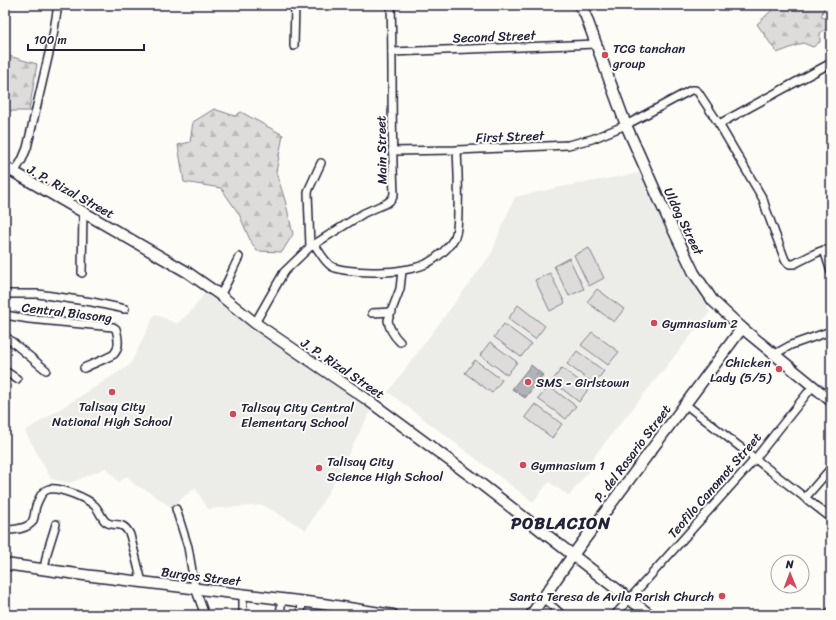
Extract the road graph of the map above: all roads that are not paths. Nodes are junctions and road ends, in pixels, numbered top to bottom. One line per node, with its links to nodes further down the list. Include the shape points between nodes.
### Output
1 (58, 5): 15 (street, via 27,148)
2 (295, 5): 6 (street)
3 (391, 5): 7 (street, Main Street)
4 (579, 5): 5 (street, Uldog Street)
5 (596, 44): 7 (street, Second Street); 10 (street, Uldog Street)
6 (294, 46)
7 (392, 52): 12 (street, Main Street)
8 (831, 63): 9 (street)
9 (719, 124): 10 (street, First Street, via 698,92 691,90); 20 (street, First Street, via 763,199 782,254 788,263 794,264 824,250)
10 (626, 125): 11 (street, First Street, via 592,139 568,145); 29 (street, Uldog Street, via 694,273 712,301)
11 (457, 150): 12 (street, First Street); 19 (street, via 457,229 454,238 442,253 425,264)
12 (392, 151): 17 (street, Main Street, via 392,199)
13 (321, 163): 17 (street, via 308,193)
14 (5, 167): 15 (street, J. P. Rizal Street)
15 (14, 173): 16 (street, J. P. Rizal Street)
16 (83, 212): 21 (street); 23 (street, J. P. Rizal Street, via 187,272)
17 (312, 245): 19 (street, via 328,263 343,270); 28 (street, Main Street, via 284,272)
18 (239, 257): 23 (street)
19 (402, 271): 25 (street, via 400,289)
20 (831, 272)
21 (82, 273)
22 (5, 294): 24 (street, via 38,294)
23 (220, 295): 28 (street, J. P. Rizal Street)
24 (125, 310)
25 (392, 312): 26 (street); 32 (street, via 388,326)
26 (372, 313)
27 (5, 316): 34 (street, Central Biasong, via 114,327 118,342 114,354)
28 (255, 323): 48 (street, J. P. Rizal Street, via 365,398)
29 (742, 328): 33 (street, Uldog Street); 40 (street, P. del Rosario Street)
30 (831, 331): 33 (street, via 791,345)
31 (5, 336): 35 (street)
32 (400, 342)
33 (775, 354): 38 (street, Uldog Street)
34 (84, 368)
35 (46, 370)
36 (5, 371): 37 (street)
37 (17, 379)
38 (814, 386): 39 (street, Uldog Street); 41 (street, Teofilo Canomot Street)
39 (831, 401)
40 (685, 404): 41 (street); 48 (street, P. del Rosario Street)
41 (754, 459): 43 (street); 55 (street, Teofilo Canomot Street)
42 (831, 468): 43 (street)
43 (805, 498): 45 (street)
44 (176, 509): 52 (street, via 188,547)
45 (831, 518)
46 (56, 524): 50 (street)
47 (5, 530): 51 (street, via 30,525 40,497 50,489 82,497 94,506 106,522 127,528)
48 (572, 555): 54 (street, P. del Rosario Street); 55 (street, J. P. Rizal Street)
49 (5, 564): 50 (street, Burgos Street)
50 (44, 569): 51 (street, Burgos Street)
51 (142, 582): 52 (street, Burgos Street)
52 (195, 588): 53 (street, Burgos Street); 58 (street)
53 (243, 594): 56 (street, Burgos Street); 59 (street)
54 (543, 598): 63 (street, P. del Rosario Street); 64 (street)
55 (629, 598): 65 (street, Teofilo Canomot Street); 66 (street, J. P. Rizal Street)
56 (282, 599): 57 (street, Burgos Street); 60 (street)
57 (302, 601): 61 (street); 62 (street, Burgos Street)
58 (205, 615)
59 (243, 615)
60 (280, 615)
61 (301, 615)
62 (393, 615)
63 (531, 615)
64 (562, 615)
65 (615, 615)
66 (650, 615)

